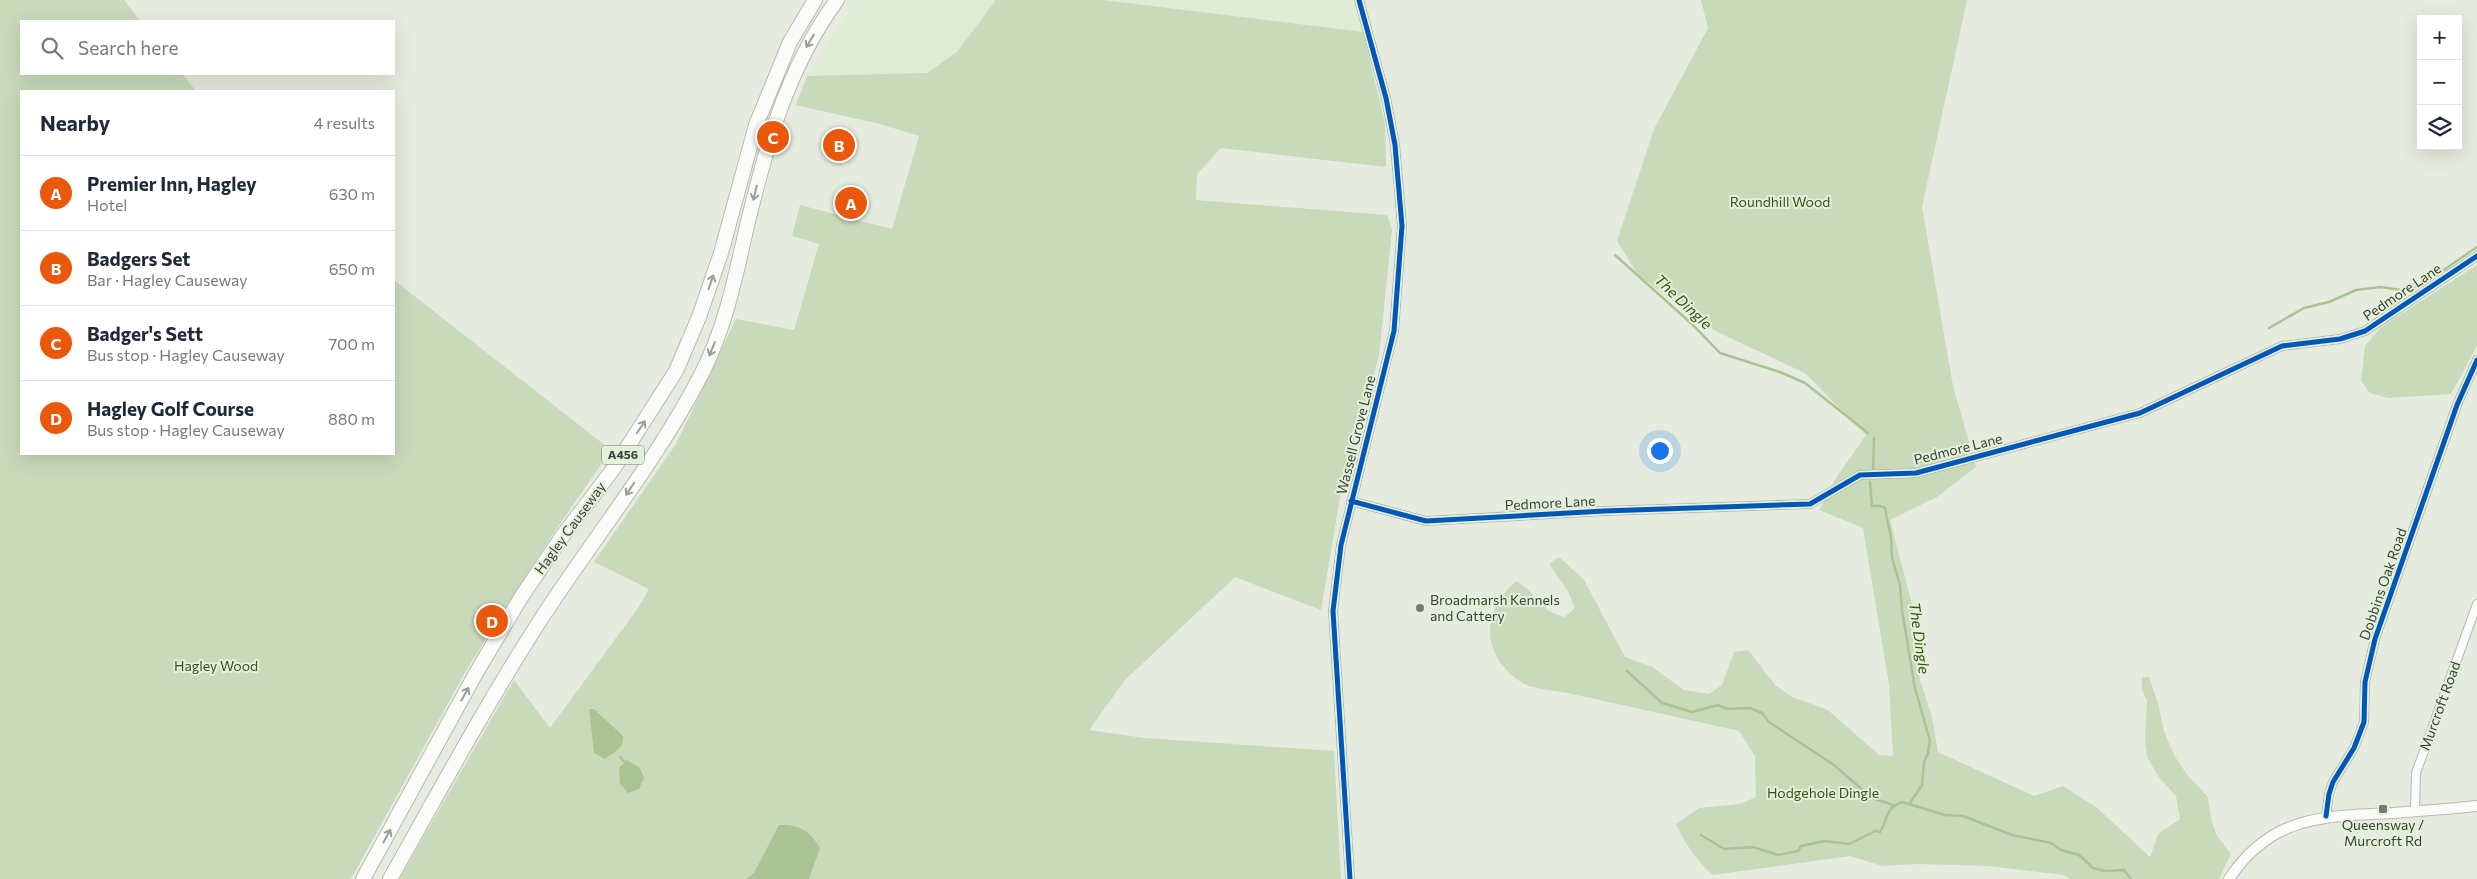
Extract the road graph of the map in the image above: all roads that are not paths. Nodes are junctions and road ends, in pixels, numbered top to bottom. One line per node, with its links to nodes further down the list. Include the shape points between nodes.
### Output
1 (816, 0): 11 (highway, Hagley Causeway / A456, one-way to 1, via 520,599 614,468 676,371 721,253 756,125 790,42)
2 (837, 0): 12 (highway, Hagley Causeway / A456, one-way to 12, via 807,46 772,130 724,321 702,372 660,445 499,686)
3 (1359, 0): 6 (street, Wassell Grove Lane, via 1395,144 1402,226 1394,331)
4 (2477, 256): 6 (street, Pedmore Lane, via 2365,331 2340,339 2282,346 2140,413 1916,473 1860,475 1810,504 1426,521)
5 (2477, 360): 10 (street, Dobbins Oak Road, via 2456,405 2375,639 2365,682 2364,722 2354,748 2333,782)
6 (1351, 501): 13 (street, Wassell Grove Lane, via 1341,545 1333,611)
7 (2477, 604): 9 (street, Murcroft Road, via 2416,773)
8 (2477, 806): 9 (street)
9 (2415, 811): 10 (street)
10 (2326, 816): 14 (street, via 2291,826 2272,836 2250,853)
11 (363, 879)
12 (390, 879)
13 (1350, 879)
14 (2229, 879)

